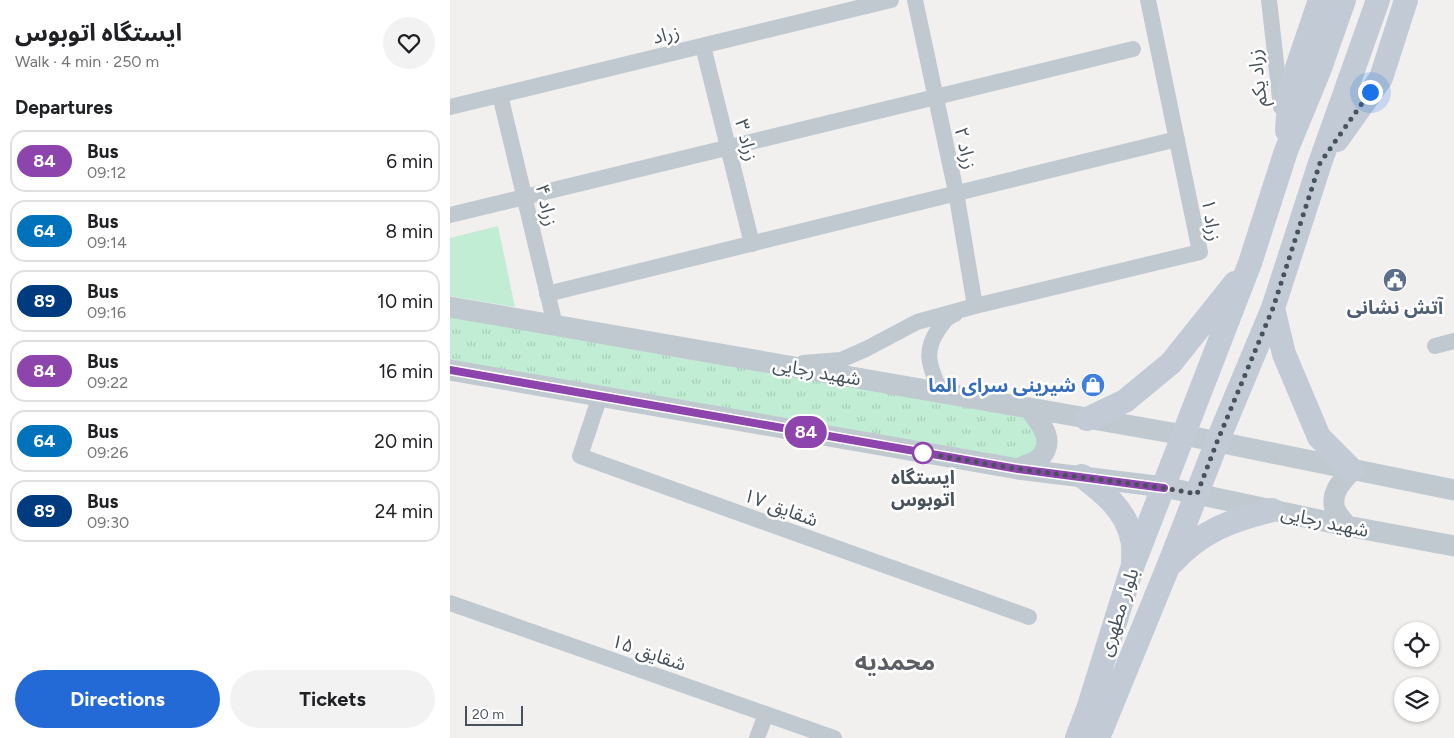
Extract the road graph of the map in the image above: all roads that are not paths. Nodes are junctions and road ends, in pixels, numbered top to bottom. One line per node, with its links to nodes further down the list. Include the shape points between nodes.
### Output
1 (891, 0): 9 (street, زراد)
2 (915, 0): 12 (street, زراد ۲)
3 (1148, 0): 14 (street, زراد ۱)
4 (1268, 0): 16 (street, زراد یکم)
5 (1320, 0): 16 (main road, via 1290,88)
6 (1344, 0): 16 (main road)
7 (1378, 0): 17 (main road, بلوار مطهری)
8 (1406, 0): 17 (main road, via 1380,78)
9 (703, 46): 11 (street, زراد); 15 (street, زراد ۳)
10 (1133, 49): 12 (street)
11 (500, 95): 13 (street, زراد); 19 (street, زراد ۴)
12 (934, 96): 15 (street); 18 (street, زراد ۲)
13 (450, 107)
14 (1177, 139): 18 (street); 24 (street, زراد ۱, via 1200,252)
15 (728, 147): 19 (street); 21 (street, زراد ۳)
16 (1286, 151): 22 (main road, بلوار مطهری)
17 (1320, 163): 26 (main road, بلوار مطهری)
18 (956, 192): 21 (street); 24 (street, زراد ۲)
19 (524, 197): 20 (street); 23 (street, زراد ۴)
20 (450, 215)
21 (752, 244): 23 (street)
22 (1250, 264): 35 (main road, via 1172,363 1126,401); 36 (main road, بلوار مطهری)
23 (547, 294): 27 (street, زراد ۴)
24 (976, 306): 30 (street, via 917,322 841,360); 32 (street, via 946,317 934,335 928,353)
25 (450, 307): 27 (street, شهید رجایی)
26 (1273, 308): 37 (main road, بلوار مطهری); 39 (main road, via 1284,354 1319,437)
27 (555, 325): 30 (street, شهید رجایی)
28 (1454, 341): 29 (street)
29 (1435, 346)
30 (783, 365): 32 (street, شهید رجایی)
31 (450, 370): 33 (street)
32 (942, 393): 34 (street, شهید رجایی)
33 (600, 396): 38 (street); 50 (street, شقایق ۱۷, via 580,456)
34 (1030, 409): 35 (street, شهید رجایی); 38 (street, via 1045,430 1047,445 1039,459)
35 (1087, 419): 36 (street, شهید رجایی)
36 (1184, 435): 37 (street, شهید رجایی); 41 (main road, بلوار مطهری)
37 (1217, 442): 39 (street); 43 (main road, بلوار مطهری)
38 (1018, 469): 40 (street)
39 (1352, 470): 42 (street); 45 (street, via 1339,484 1335,495 1335,510)
40 (1082, 476): 41 (street); 47 (main road, via 1105,494 1122,514 1132,538)
41 (1164, 488): 43 (street, شهید رجایی); 47 (main road, بلوار مطهری)
42 (1454, 490)
43 (1197, 494): 44 (street, شهید رجایی); 48 (main road, بلوار مطهری)
44 (1272, 510): 45 (street, شهید رجایی); 48 (main road, via 1214,529 1197,539)
45 (1346, 526): 46 (street, شهید رجایی)
46 (1454, 546)
47 (1133, 565): 54 (main road, بلوار مطهری)
48 (1168, 567): 55 (main road, بلوار مطهری)
49 (450, 603): 51 (street, شقایق ۱۵)
50 (1029, 617)
51 (766, 714): 52 (street); 53 (street, شقایق ۱۵)
52 (757, 738)
53 (834, 738)
54 (1076, 738)
55 (1098, 738)

